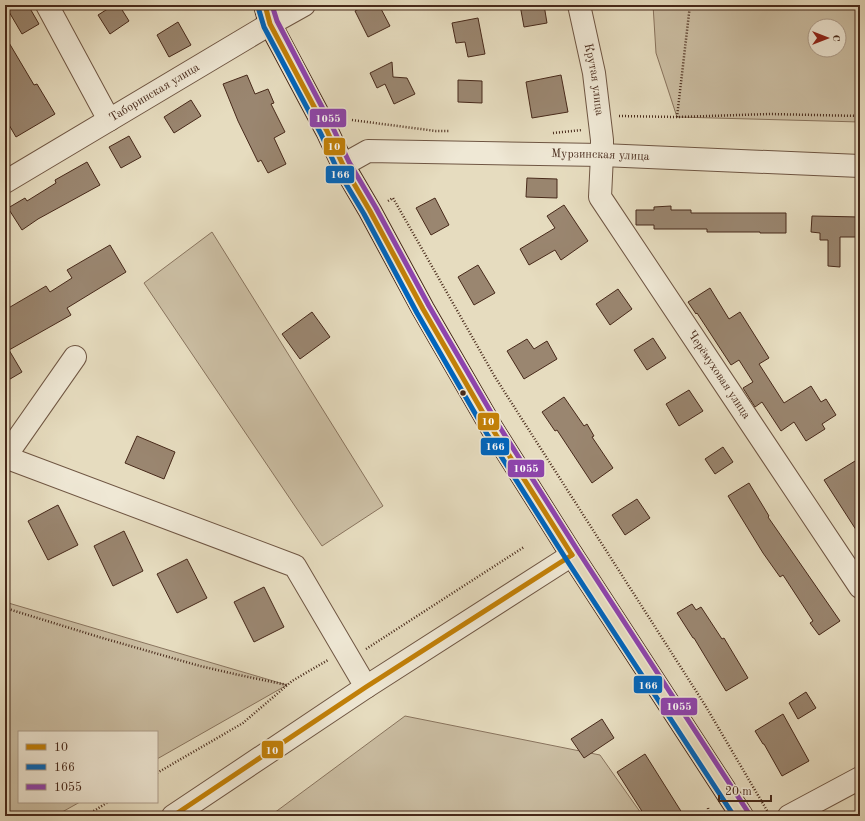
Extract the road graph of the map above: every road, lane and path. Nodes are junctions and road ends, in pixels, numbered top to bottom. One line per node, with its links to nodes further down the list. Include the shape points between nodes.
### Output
1 (47, 5): 7 (street)
2 (304, 5): 5 (street, Таборинская улица)
3 (579, 5): 8 (street, Крутая улица, via 594,73)
4 (690, 5): 6 (path)
5 (268, 15): 7 (street, Таборинская улица); 9 (main road)
6 (678, 117)
7 (109, 120): 11 (street, Таборинская улица)
8 (602, 155): 9 (street, Мурзинская улица, via 368,151); 10 (street, Мурзинская улица); 15 (street, Черёмуховая улица, via 600,197)
9 (343, 165): 14 (main road, via 493,430)
10 (860, 166)
11 (5, 182)
12 (388, 201): 26 (path, via 393,198 495,377 705,705)
13 (75, 357): 18 (street, via 5,457 295,566)
14 (572, 555): 18 (street); 25 (main road)
15 (860, 587)
16 (5, 608): 17 (path, via 200,666)
17 (287, 685)
18 (366, 687): 23 (street)
19 (860, 778): 27 (street)
20 (106, 803): 22 (path)
21 (708, 808): 24 (path)
22 (86, 816)
23 (173, 816)
24 (709, 816)
25 (742, 816)
26 (771, 816)
27 (789, 816)

